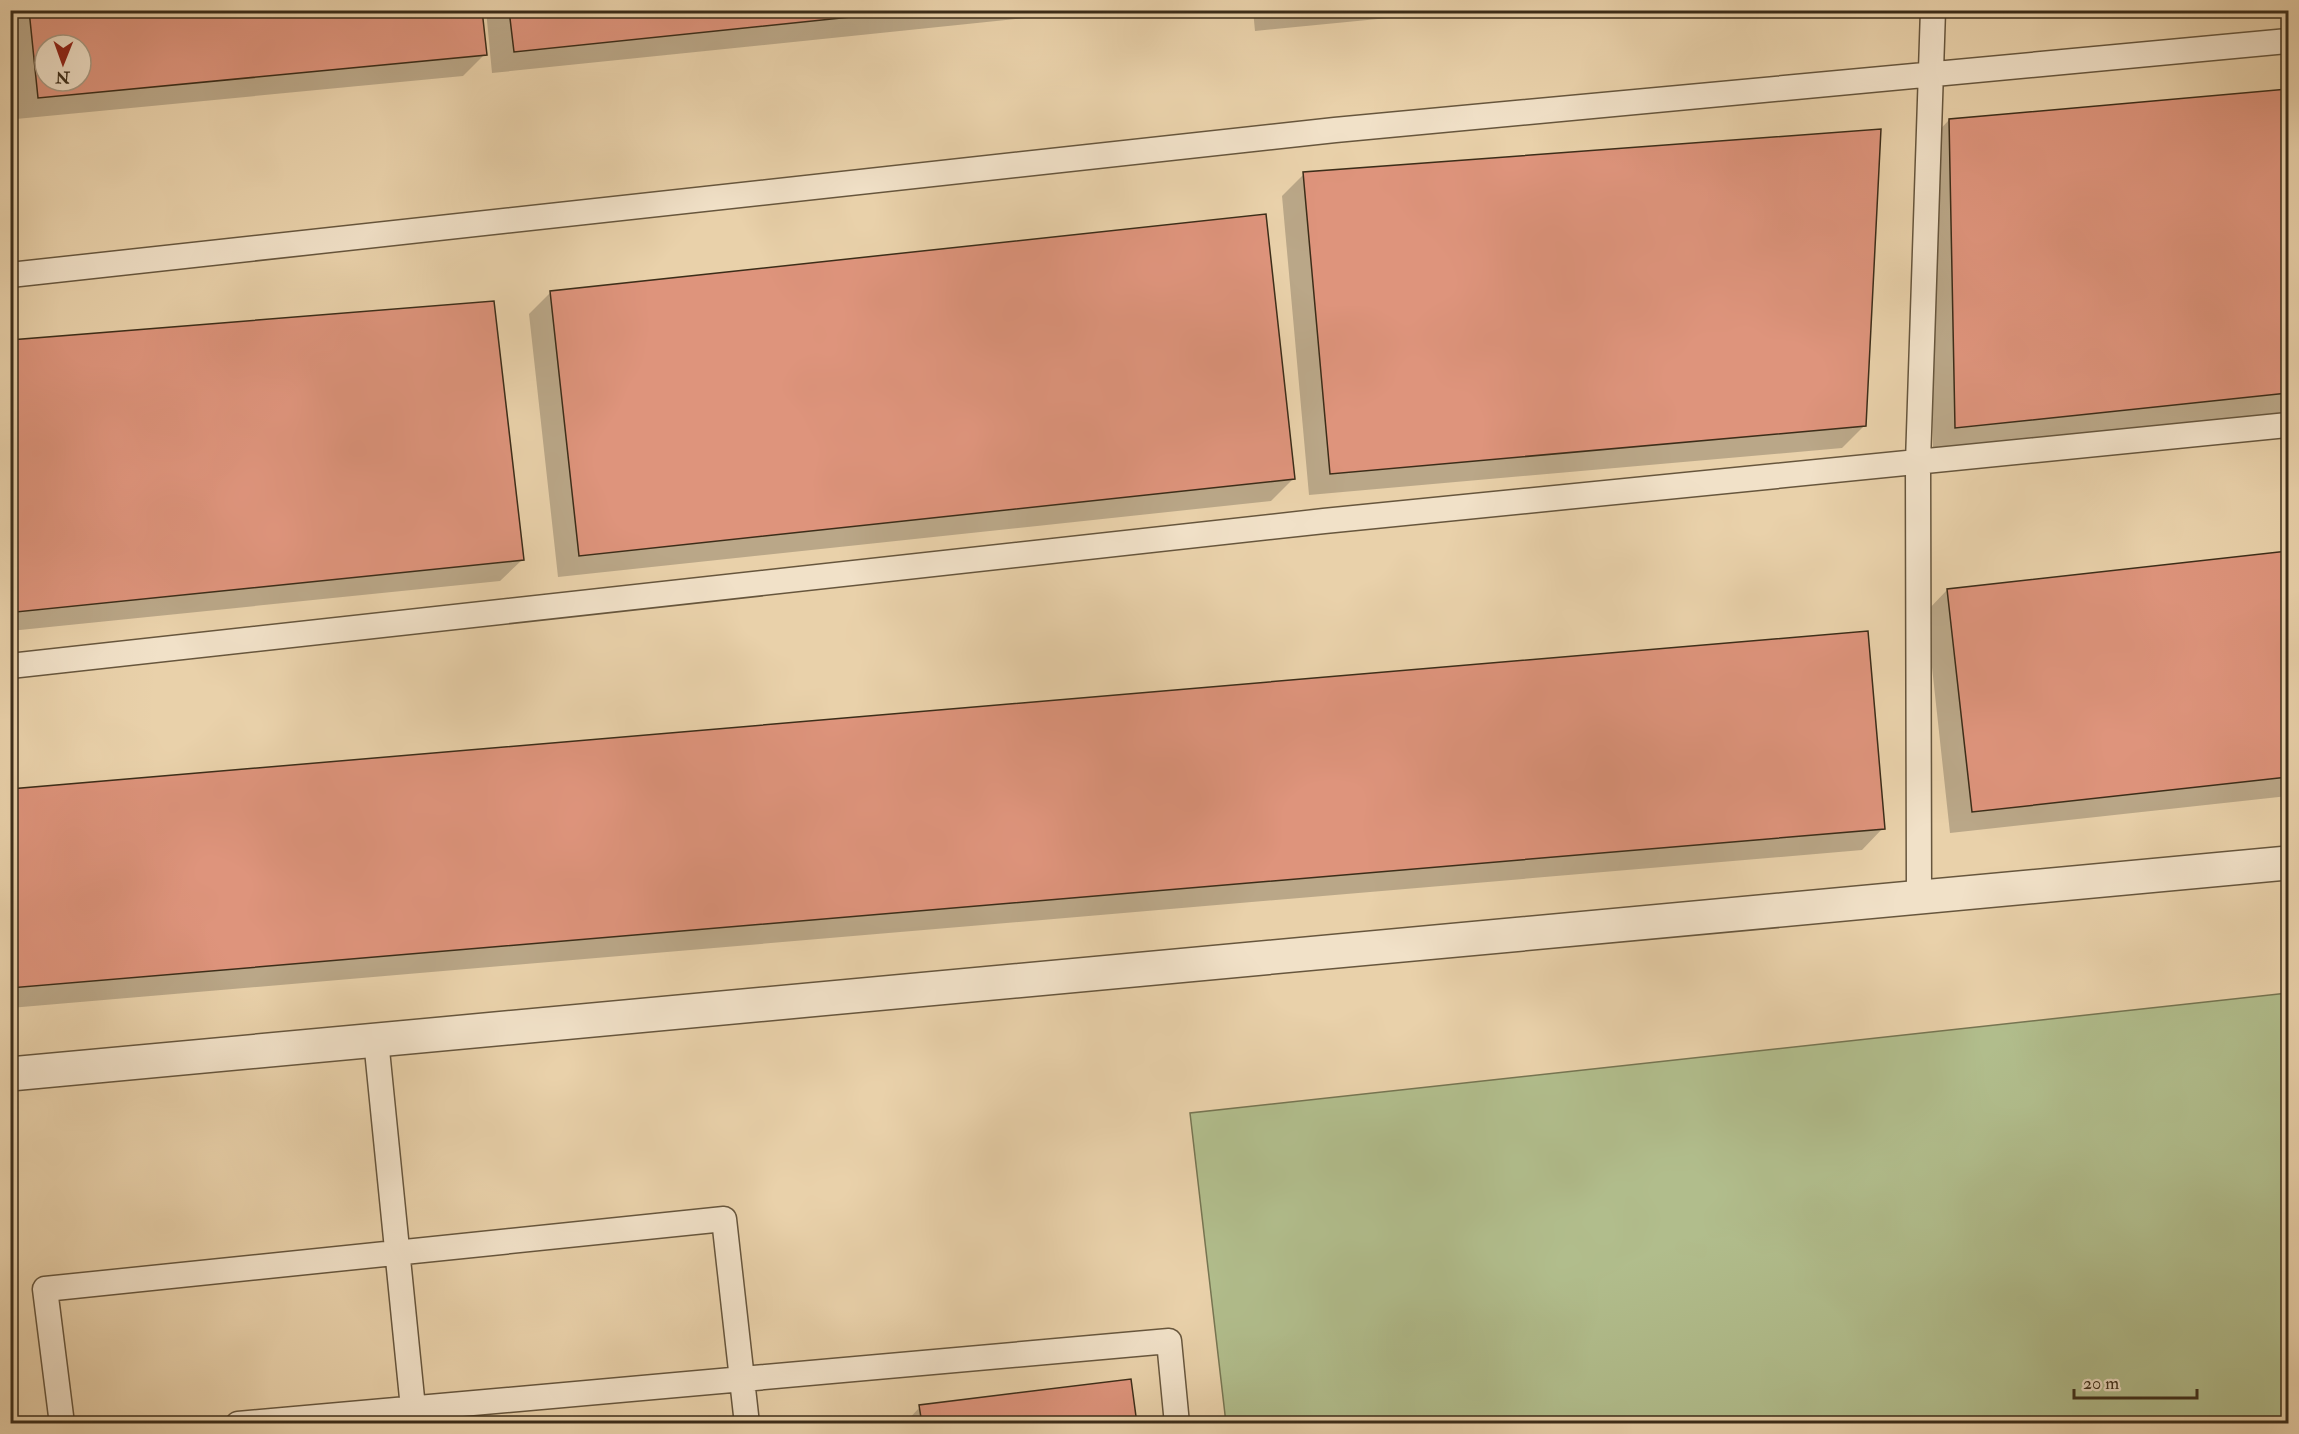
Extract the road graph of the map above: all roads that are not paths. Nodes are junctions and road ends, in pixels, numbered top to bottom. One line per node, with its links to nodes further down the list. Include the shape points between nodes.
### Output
1 (1933, 10): 3 (lane)
2 (2289, 40): 3 (lane)
3 (1932, 74): 4 (lane, via 1335,130); 6 (lane)
4 (10, 275)
5 (2289, 425): 6 (lane)
6 (1918, 462): 7 (lane, via 1324,520); 9 (lane)
7 (10, 666)
8 (2289, 863): 9 (street)
9 (1919, 896): 10 (street)
10 (376, 1040): 11 (street); 12 (lane)
11 (10, 1074)
12 (397, 1253): 13 (lane, via 724,1219); 14 (lane); 15 (lane, via 45,1289)
13 (741, 1379): 14 (lane); 17 (lane); 18 (lane, via 1169,1341)
14 (413, 1408): 16 (lane)
15 (62, 1424)
16 (238, 1424)
17 (747, 1424)
18 (1177, 1424)

